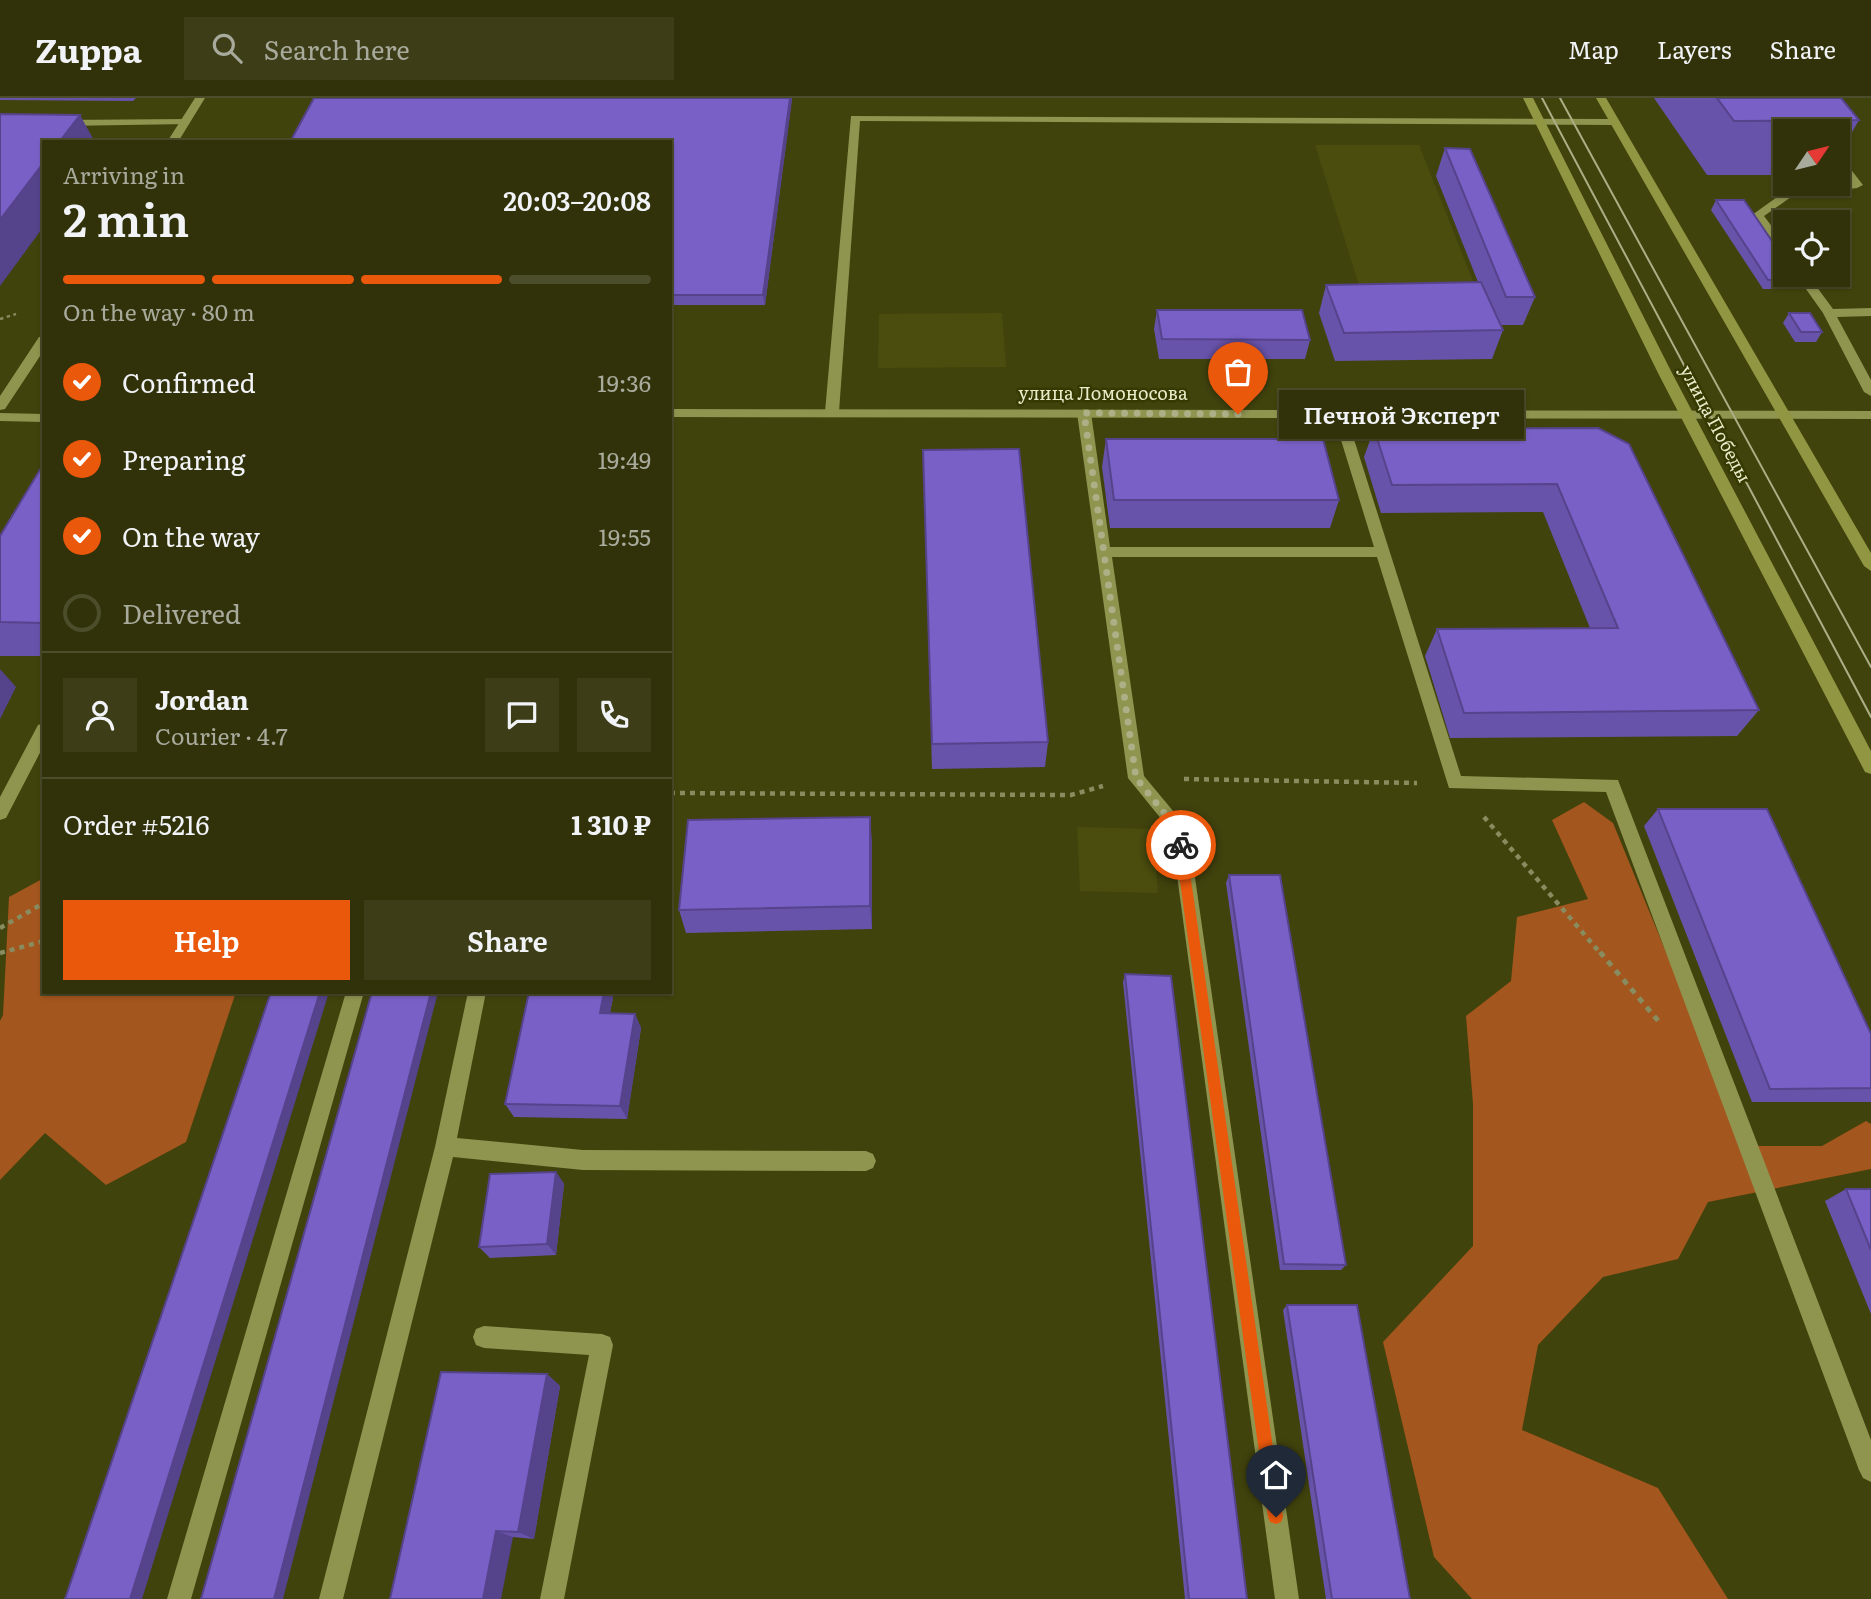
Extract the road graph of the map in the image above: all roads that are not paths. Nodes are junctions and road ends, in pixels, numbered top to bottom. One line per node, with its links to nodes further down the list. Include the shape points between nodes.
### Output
1 (200, 98): 5 (street)
2 (1528, 98): 4 (main road, улица Победы)
3 (1601, 98): 6 (main road)
4 (1541, 121): 6 (street); 19 (street, via 855,118); 23 (main road, улица Победы)
5 (185, 122): 7 (street); 8 (street)
6 (1615, 122): 24 (main road)
7 (53, 123)
8 (173, 140)
9 (1850, 176): 10 (street, via 1857,185)
10 (1850, 186)
11 (1785, 196): 12 (street, via 1758,215)
12 (1773, 236)
13 (1811, 287): 14 (street)
14 (1829, 313): 15 (street); 17 (street)
15 (1871, 313)
16 (42, 343): 18 (street)
17 (1871, 393)
18 (0, 406)
19 (832, 412): 20 (street, улица Ломоносова); 21 (street, улица Ломоносова)
20 (672, 413)
21 (1084, 413): 22 (street, улица Ломоносова); 28 (street)
22 (1340, 414): 23 (street, улица Ломоносова); 29 (street)
23 (1688, 414): 24 (street, улица Ломоносова); 32 (main road, улица Победы)
24 (1784, 415): 25 (street, улица Ломоносова); 30 (main road)
25 (1871, 415)
26 (0, 418): 27 (street)
27 (42, 418)
28 (1104, 552): 29 (street); 43 (street, via 1136,778 1178,830)
29 (1383, 552): 39 (street, via 1455,783 1612,785)
30 (1871, 566)
31 (42, 733): 33 (street)
32 (1871, 767)
33 (0, 813)
34 (354, 994): 40 (street)
35 (477, 994): 36 (street)
36 (445, 1147): 37 (street, via 583,1160); 41 (street)
37 (866, 1161)
38 (484, 1337): 42 (street, via 603,1345)
39 (1871, 1470)
40 (179, 1599)
41 (331, 1599)
42 (552, 1599)
43 (1287, 1599)

